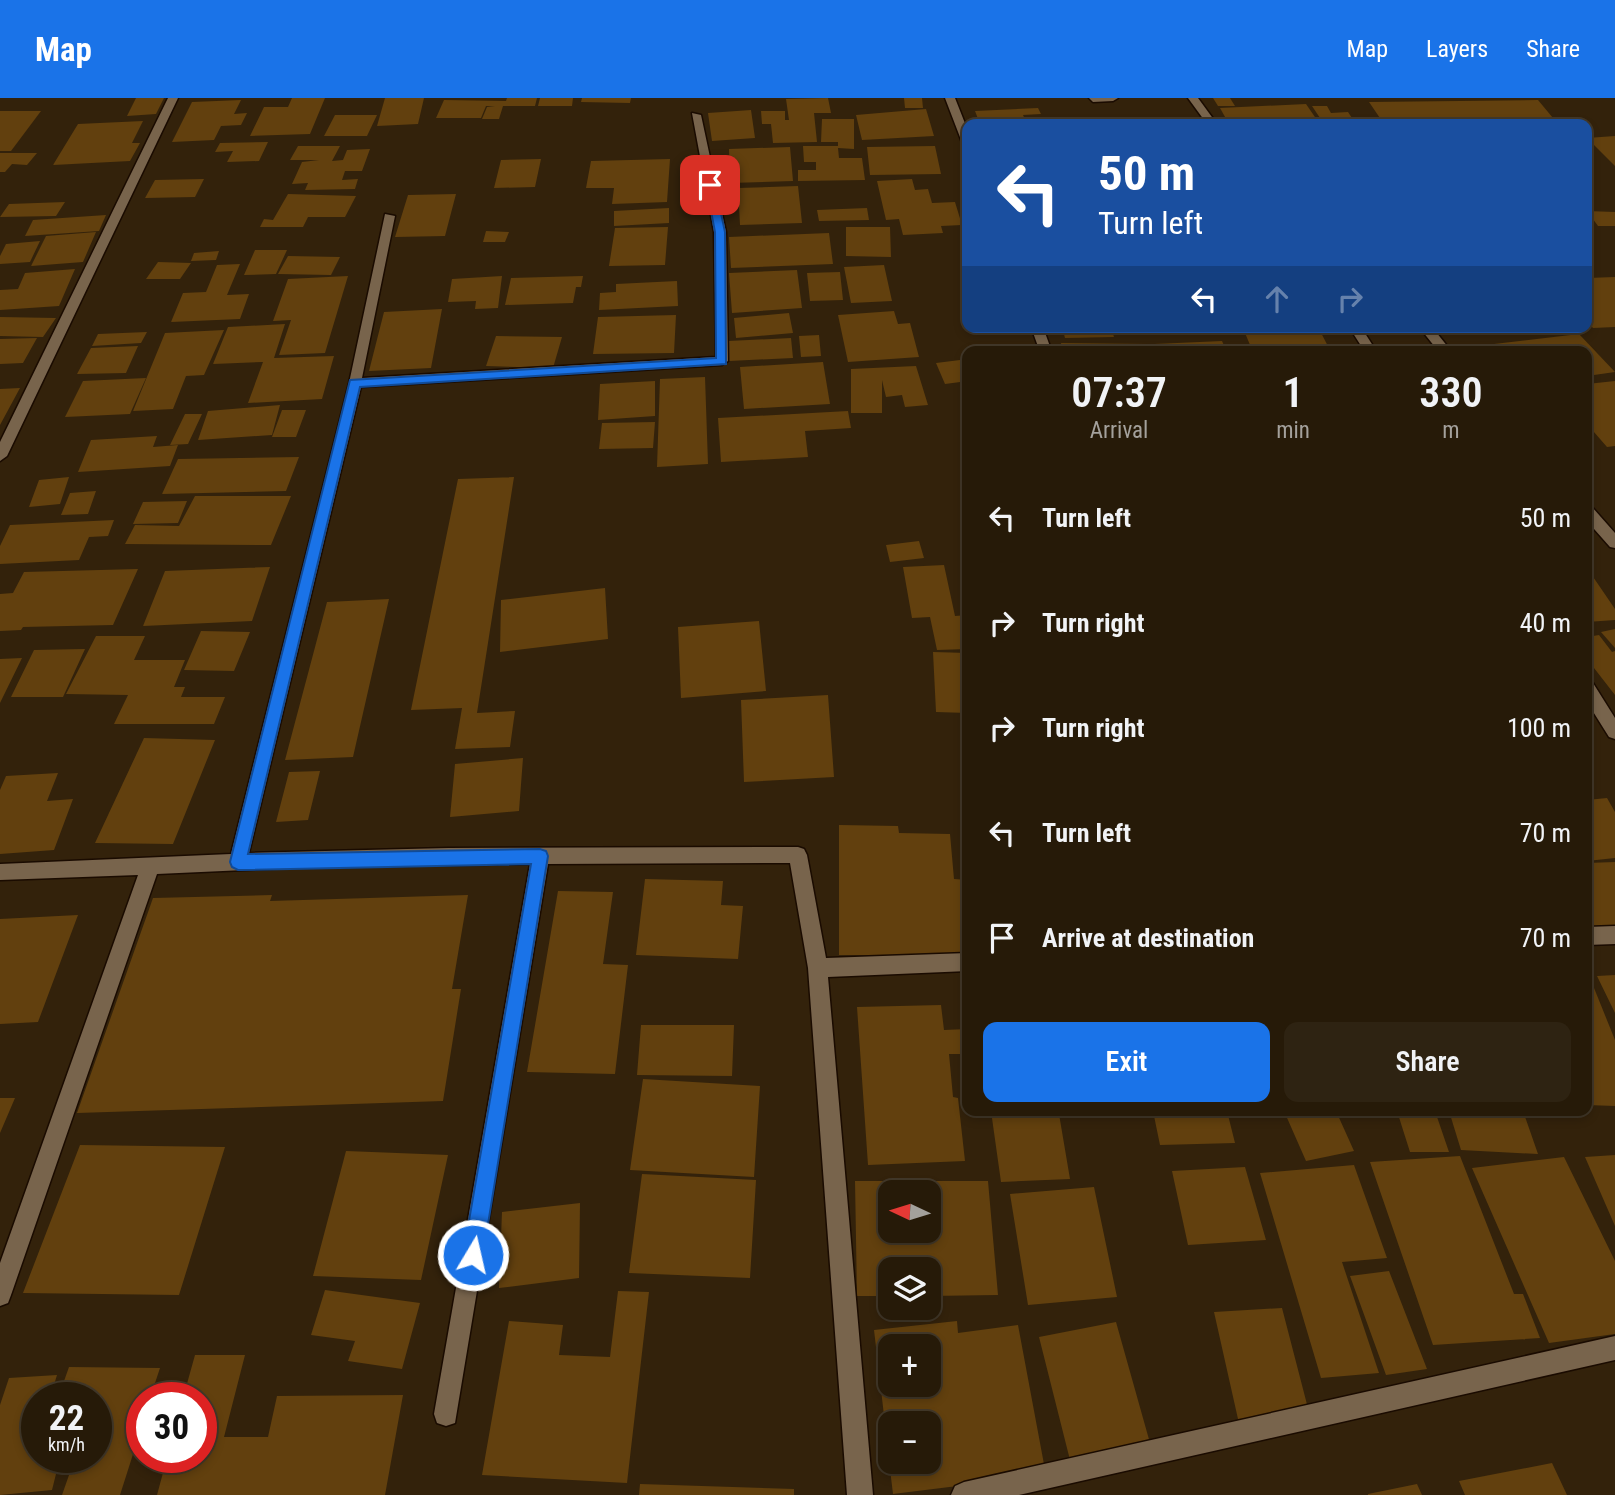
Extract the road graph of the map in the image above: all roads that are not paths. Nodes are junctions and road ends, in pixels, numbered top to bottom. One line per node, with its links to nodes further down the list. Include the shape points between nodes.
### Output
1 (173, 98): 11 (street)
2 (950, 98): 8 (street)
3 (1113, 98): 5 (street)
4 (1193, 98): 7 (street)
5 (1093, 99)
6 (696, 115): 10 (street, via 720,232 722,361)
7 (1208, 119)
8 (962, 129)
9 (389, 216): 10 (street)
10 (355, 383): 17 (street)
11 (0, 456)
12 (1592, 517): 13 (street)
13 (1615, 543)
14 (1592, 696): 15 (street)
15 (1615, 732)
16 (540, 856): 17 (street); 23 (street, via 798,855); 26 (street)
17 (238, 862): 18 (street)
18 (150, 868): 19 (street); 24 (street)
19 (0, 872)
20 (1615, 935): 21 (street)
21 (1592, 936)
22 (962, 962): 23 (street)
23 (818, 968): 27 (street)
24 (0, 1295)
25 (1615, 1348): 28 (street)
26 (446, 1414)
27 (860, 1495)
28 (964, 1495)

